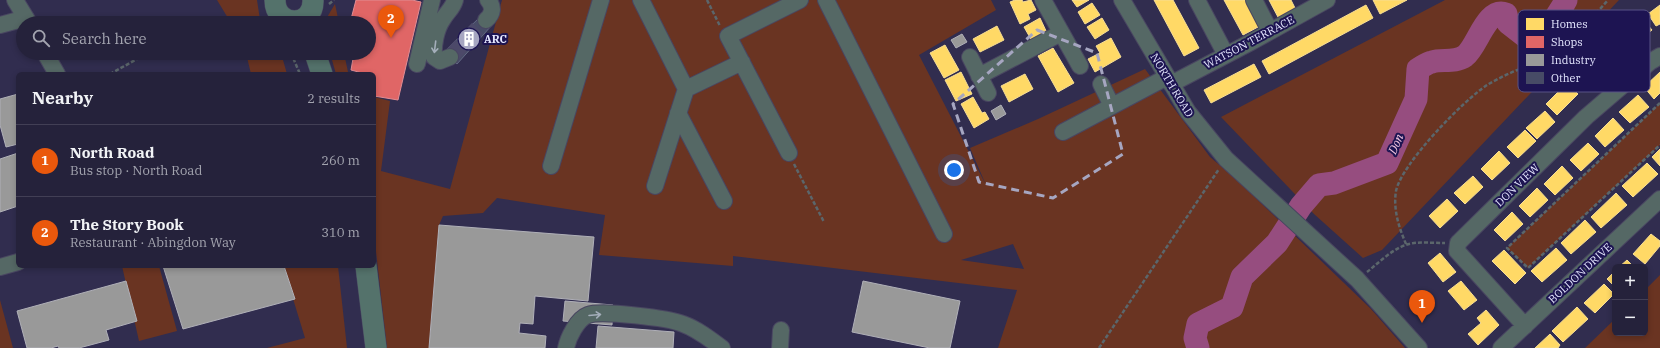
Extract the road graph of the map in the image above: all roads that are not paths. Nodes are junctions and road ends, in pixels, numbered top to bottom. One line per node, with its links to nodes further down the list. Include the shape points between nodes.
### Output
1 (15, 0): 16 (street)
2 (455, 0): 18 (street)
3 (488, 0): 19 (street, via 492,10)
4 (601, 0): 46 (street)
5 (641, 0): 39 (street)
6 (800, 0): 30 (street, via 728,36)
7 (826, 0): 50 (street)
8 (1043, 0): 23 (street)
9 (1122, 0): 37 (street, NORTH ROAD)
10 (1197, 0): 24 (street)
11 (1254, 0): 22 (street)
12 (1327, 0): 14 (street, WATSON TERRACE)
13 (432, 2): 18 (street); 32 (street)
14 (1311, 4): 22 (street, WATSON TERRACE)
15 (314, 8): 17 (main road)
16 (25, 16)
17 (306, 16)
18 (442, 19): 26 (street, one-way to 26, via 437,31 434,57 440,61)
19 (486, 20)
20 (16, 22): 21 (street)
21 (0, 25)
22 (1270, 32): 24 (street, WATSON TERRACE)
23 (1061, 33): 33 (street); 36 (street)
24 (1226, 55): 37 (street, WATSON TERRACE)
25 (1660, 56): 31 (street, DON VIEW)
26 (450, 57)
27 (970, 57): 36 (street)
28 (49, 60): 34 (street)
29 (317, 60): 35 (main road)
30 (742, 62): 39 (street); 45 (street)
31 (1650, 62)
32 (417, 64)
33 (1080, 66)
34 (56, 72)
35 (321, 72)
36 (979, 76): 41 (street)
37 (1169, 80): 42 (street, WATSON TERRACE); 60 (street, NORTH ROAD, via 1188,112 1226,159 1357,279)
38 (1101, 84): 42 (street)
39 (686, 89): 43 (street)
40 (1615, 92): 54 (street, DON VIEW, via 1586,117 1458,243 1457,251)
41 (988, 94)
42 (1112, 106): 44 (street, WATSON TERRACE)
43 (678, 113): 47 (street); 49 (street)
44 (1063, 132)
45 (789, 153)
46 (552, 166)
47 (655, 186)
48 (1660, 199): 54 (street, BOLDON DRIVE)
49 (724, 201)
50 (944, 234)
51 (16, 263): 52 (street)
52 (0, 267)
53 (366, 268): 57 (main road)
54 (1525, 326): 61 (street, BOLDON DRIVE)
55 (781, 330): 59 (street)
56 (567, 346): 58 (street, one-way to 58, via 579,322 587,315 613,314 654,317 682,323)
57 (376, 348)
58 (722, 348)
59 (780, 348)
60 (1419, 348)
61 (1501, 348)

